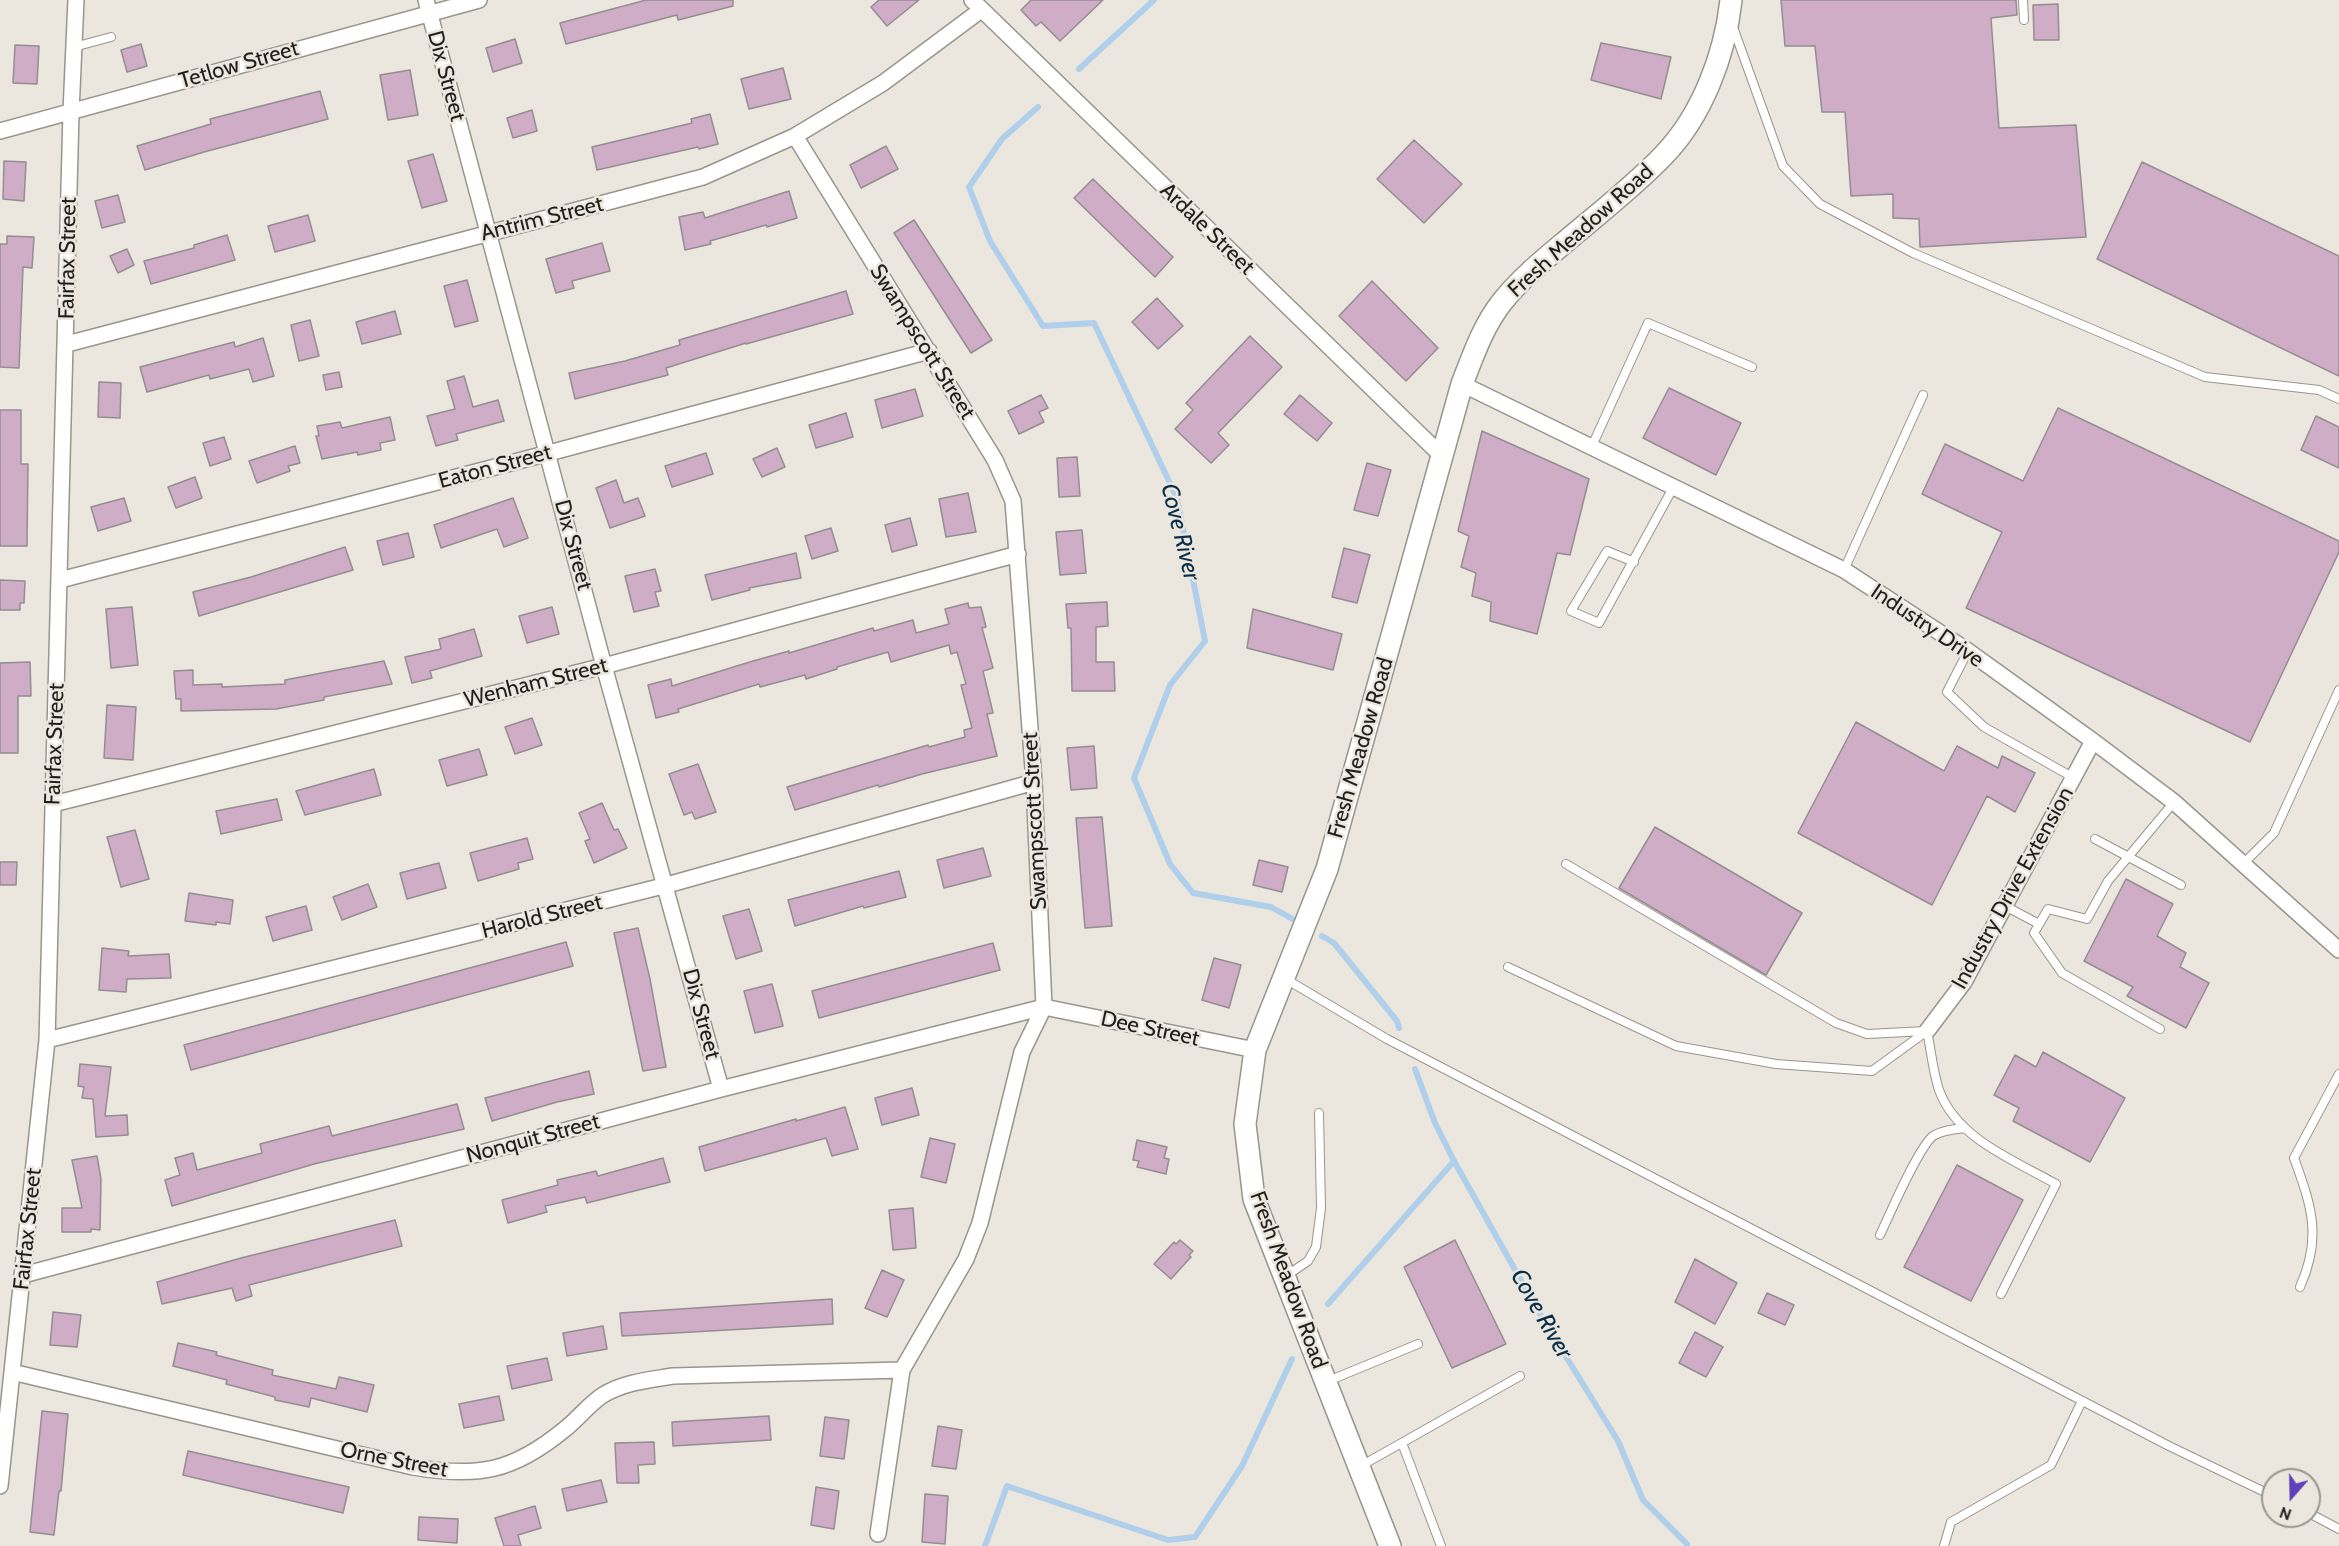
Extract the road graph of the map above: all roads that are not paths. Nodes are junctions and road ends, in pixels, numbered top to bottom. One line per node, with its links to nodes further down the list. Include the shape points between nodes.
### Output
1 (76, 0): 9 (street, Fairfax Street)
2 (479, 0): 5 (street, Tetlow Street)
3 (2023, 0): 7 (lane)
4 (976, 5): 12 (street, Antrim Street, via 883,83); 22 (street, Ardale Street)
5 (427, 6): 10 (street, Tetlow Street); 13 (street, Dix Street)
6 (1730, 8): 17 (street, Fresh Meadow Road, via 1724,43 1712,77 1679,136 1665,155 1525,276 1506,297 1483,332); 19 (lane, via 1783,166 1820,204 1913,253 2205,377 2319,390)
7 (2024, 20)
8 (111, 37): 9 (lane)
9 (74, 47): 10 (street, Fairfax Street)
10 (71, 112): 11 (street, Tetlow Street); 14 (street, Fairfax Street)
11 (0, 131)
12 (795, 136): 13 (street, Antrim Street, via 703,177); 15 (street, Swampscott Street)
13 (489, 233): 14 (street, Antrim Street); 21 (street, Dix Street)
14 (67, 344): 27 (street, Fairfax Street)
15 (929, 351): 21 (street, Eaton Street); 24 (street, Swampscott Street, via 995,460 1013,501)
16 (1752, 367): 20 (lane, via 1648,323)
17 (1462, 384): 20 (street, Industry Drive); 22 (street, Fresh Meadow Road)
18 (1923, 395): 26 (lane)
19 (2339, 399)
20 (1592, 446): 23 (street, Industry Drive)
21 (549, 453): 27 (street, Eaton Street); 29 (street, Dix Street)
22 (1443, 457): 46 (street, Fresh Meadow Road, via 1327,869)
23 (1674, 486): 25 (lane); 26 (street, Industry Drive)
24 (1018, 554): 29 (street, Wenham Street); 33 (street, Swampscott Street)
25 (1634, 562): 25 (lane, via 1599,623 1571,611 1607,551)
26 (1844, 570): 28 (street, Industry Drive)
27 (60, 580): 35 (street, Fairfax Street)
28 (1968, 651): 31 (street, Industry Drive); 32 (lane, via 1947,692 1984,727)
29 (604, 666): 35 (street, Wenham Street); 40 (street, Dix Street)
30 (2339, 690): 39 (lane, via 2274,833)
31 (2093, 741): 32 (street, Industry Drive Extension); 34 (street, Industry Drive)
32 (2074, 778): 42 (street, Industry Drive Extension)
33 (1034, 782): 40 (street, Harold Street); 47 (street, Swampscott Street)
34 (2174, 802): 37 (lane); 39 (street, Industry Drive)
35 (53, 804): 50 (street, Fairfax Street)
36 (2095, 839): 37 (lane)
37 (2129, 857): 41 (lane); 43 (lane, via 2108,881 2087,919 2048,909)
38 (1566, 864): 49 (lane, via 1836,1023 1868,1034)
39 (2244, 864): 44 (street, Industry Drive)
40 (667, 885): 50 (street, Harold Street); 53 (street, Dix Street)
41 (2181, 885)
42 (2006, 906): 43 (lane); 49 (street, Industry Drive Extension, via 1964,982)
43 (2039, 924): 48 (lane, via 2034,933 2062,973)
44 (2339, 950)
45 (1508, 967): 49 (lane, via 1676,1046 1776,1064 1872,1071)
46 (1283, 977): 51 (street, Fresh Meadow Road); 66 (lane, via 1387,1039)
47 (1044, 1007): 51 (street, Dee Street); 53 (street, Nonquit Street); 62 (street, Swampscott Street, via 1022,1052 980,1223 966,1258)
48 (2160, 1029)
49 (1928, 1031): 55 (lane, via 1939,1090)
50 (47, 1040): 57 (street, Fairfax Street)
51 (1255, 1050): 58 (street, Fresh Meadow Road, via 1245,1124 1254,1199)
52 (2339, 1074): 59 (lane, via 2294,1158 2306,1191 2314,1233 2310,1266)
53 (722, 1089): 57 (street, Nonquit Street)
54 (1319, 1113): 58 (lane, via 1321,1208 1316,1247 1308,1261)
55 (1965, 1128): 56 (lane, via 1933,1136 1921,1152); 60 (lane, via 1988,1146 2056,1184)
56 (1880, 1235)
57 (23, 1275): 63 (street, Fairfax Street)
58 (1285, 1277): 65 (street, Fresh Meadow Road)
59 (2300, 1287)
60 (2001, 1294)
61 (1418, 1344): 65 (lane)
62 (902, 1370): 63 (street, Orne Street, via 673,1376 635,1382 602,1396 538,1449 510,1464 448,1473); 73 (street, Swampscott Street)
63 (12, 1372): 69 (street, Fairfax Street)
64 (1520, 1376): 67 (lane)
65 (1326, 1382): 68 (street, Fresh Meadow Road)
66 (2082, 1401): 70 (lane); 76 (lane, via 2050,1464 1951,1522)
67 (1402, 1443): 68 (lane); 75 (lane)
68 (1359, 1467): 74 (street, Fresh Meadow Road)
69 (0, 1486)
70 (2261, 1490)
71 (2321, 1519): 72 (lane)
72 (2339, 1529)
73 (878, 1534)
74 (1390, 1546)
75 (1441, 1546)
76 (1944, 1546)

